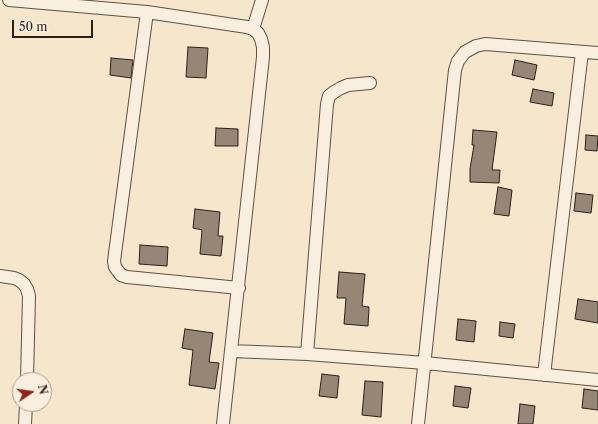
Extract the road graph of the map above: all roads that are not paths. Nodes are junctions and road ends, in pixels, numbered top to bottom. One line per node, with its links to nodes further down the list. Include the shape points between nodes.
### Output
1 (9, 0): 3 (street)
2 (262, 0): 4 (street)
3 (147, 12): 4 (street); 9 (street, via 115,266 121,275 127,277)
4 (253, 29): 9 (street, via 261,39 263,57)
5 (582, 52): 6 (street); 12 (street, via 485,44 465,52 458,61 454,70); 14 (street)
6 (598, 53)
7 (370, 83): 11 (street, via 341,88 329,96 327,104)
8 (0, 276): 13 (street, via 19,280 24,284 29,296)
9 (239, 288): 10 (street)
10 (231, 351): 11 (street); 18 (street)
11 (307, 354): 12 (street)
12 (425, 364): 14 (street); 19 (street)
13 (27, 372)
14 (544, 375): 15 (street)
15 (598, 380)
16 (26, 412): 17 (street)
17 (26, 424)
18 (223, 424)
19 (418, 424)

